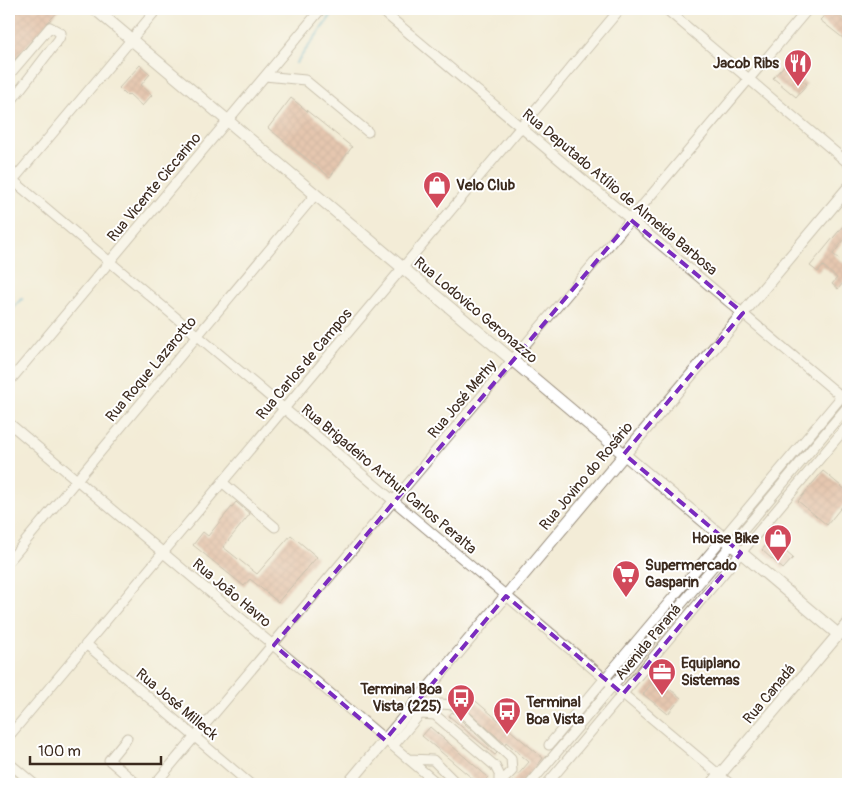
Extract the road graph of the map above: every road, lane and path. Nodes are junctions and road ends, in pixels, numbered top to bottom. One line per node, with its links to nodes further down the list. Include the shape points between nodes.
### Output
1 (95, 9): 8 (main road, Rua Lodovico Geronazzo)
2 (157, 9): 8 (street)
3 (321, 9): 10 (street, Rua Vicente Ciccarino)
4 (380, 9): 15 (street, Rua Deputado Atílio de Almeida Barbosa)
5 (620, 9): 15 (street, Rua Carlos de Campos)
6 (666, 9): 11 (street)
7 (808, 9): 11 (street, Rua José Merhy)
8 (131, 39): 14 (main road, Rua Lodovico Geronazzo); 18 (street)
9 (10, 73): 12 (street); 12 (street, via 50,27 61,32)
10 (264, 76): 14 (street, Rua Vicente Ciccarino); 16 (street, via 305,80)
11 (749, 79): 17 (street); 21 (street, Rua José Merhy)
12 (24, 84): 13 (street)
13 (9, 104)
14 (228, 121): 20 (main road, Rua Lodovico Geronazzo); 22 (street, Rua Vicente Ciccarino)
15 (521, 126): 21 (street, Rua Deputado Atílio de Almeida Barbosa); 23 (street, Rua Carlos de Campos)
16 (368, 132)
17 (848, 162)
18 (10, 181): 22 (street, Rua Brigadeiro Arthur Carlos Peralta)
19 (848, 188): 24 (main road, Rua Jovino do Rosário)
20 (315, 194): 23 (main road, Rua Lodovico Geronazzo); 25 (street, Rua Roque Lazarotto)
21 (631, 220): 24 (street, Rua Deputado Atílio de Almeida Barbosa); 26 (street, Rua José Merhy)
22 (109, 262): 25 (street, Rua Brigadeiro Arthur Carlos Peralta); 27 (street, Rua Vicente Ciccarino)
23 (402, 268): 26 (main road, Rua Lodovico Geronazzo); 31 (street, Rua Carlos de Campos)
24 (742, 313): 29 (street, Rua Deputado Atílio de Almeida Barbosa); 34 (main road, Rua Jovino do Rosário)
25 (197, 336): 31 (street, Rua Brigadeiro Arthur Carlos Peralta); 35 (street, Rua Roque Lazarotto)
26 (513, 360): 34 (main road, Rua Lodovico Geronazzo); 37 (street, Rua José Merhy)
27 (9, 382)
28 (848, 389): 29 (street, Avenida Paraná)
29 (842, 397): 39 (street, Avenida Paraná)
30 (848, 406): 39 (street)
31 (284, 409): 36 (street, Rua Carlos de Campos); 37 (street, Rua Brigadeiro Arthur Carlos Peralta)
32 (9, 423): 35 (street, Rua João Havro)
33 (848, 425): 40 (street, Avenida Paraná)
34 (624, 454): 39 (main road, Rua Lodovico Geronazzo); 43 (main road, Rua Jovino do Rosário)
35 (76, 480): 41 (street, Rua João Havro); 42 (street, Rua Roque Lazarotto)
36 (222, 482): 38 (street); 41 (street, Rua Carlos de Campos)
37 (394, 502): 43 (street, Rua Brigadeiro Arthur Carlos Peralta); 47 (street, Rua José Merhy)
38 (275, 527)
39 (727, 541): 40 (main road, Rua Lodovico Geronazzo); 48 (street, Avenida Paraná); 49 (street)
40 (741, 552): 45 (main road, Rua Lodovico Geronazzo); 50 (street, Avenida Paraná)
41 (162, 553): 46 (street, Rua Carlos de Campos); 47 (street, Rua João Havro)
42 (9, 561)
43 (506, 596): 48 (street, Rua Brigadeiro Arthur Carlos Peralta); 55 (main road, Rua Jovino do Rosário)
44 (848, 623): 45 (main road, Rua Canadá)
45 (839, 635): 59 (main road, Rua Canadá)
46 (86, 644): 52 (street, Rua Carlos de Campos); 54 (street, Rua José Milleck)
47 (274, 645): 54 (street, Rua José Merhy); 55 (street, Rua João Havro)
48 (604, 678): 49 (street, Rua Brigadeiro Arthur Carlos Peralta); 56 (street, Avenida Paraná)
49 (613, 686): 50 (street, Rua Brigadeiro Arthur Carlos Peralta); 68 (street)
50 (623, 694): 59 (street, Rua Brigadeiro Arthur Carlos Peralta); 69 (street, Avenida Paraná)
51 (420, 714): 55 (street); 67 (street, via 435,715 495,766); 67 (street, via 441,704 454,706 480,727 511,758 512,771)
52 (9, 736)
53 (128, 738): 61 (street, via 109,760)
54 (196, 738): 62 (street, Rua José Merhy); 63 (street, Rua José Milleck)
55 (389, 743): 57 (street, Rua João Havro); 64 (main road, Rua Jovino do Rosário)
56 (548, 745)
57 (408, 759): 65 (street, Rua João Havro); 66 (street, via 433,760)
58 (9, 763): 60 (street)
59 (716, 780): 70 (street, Rua Brigadeiro Arthur Carlos Peralta)
60 (34, 784)
61 (137, 784)
62 (156, 784)
63 (250, 784)
64 (348, 784)
65 (438, 784)
66 (457, 784)
67 (499, 784)
68 (530, 784)
69 (547, 784)
70 (730, 784)

